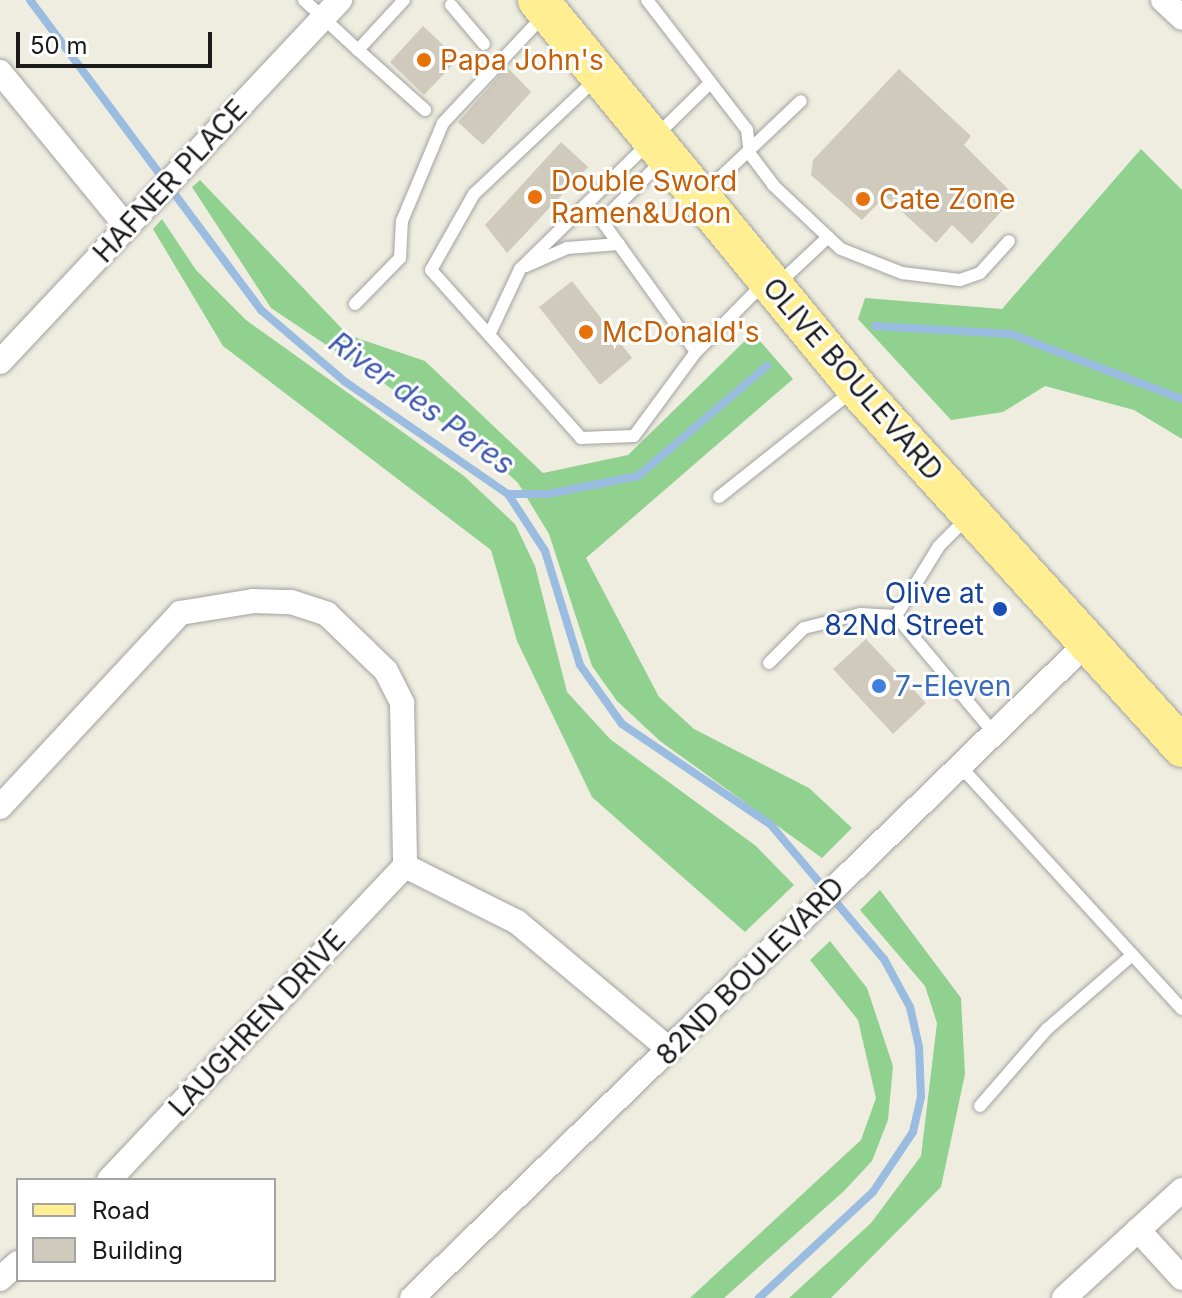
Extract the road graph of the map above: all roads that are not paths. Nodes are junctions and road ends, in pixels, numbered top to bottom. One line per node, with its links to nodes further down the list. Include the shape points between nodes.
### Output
1 (304, 0): 9 (lane)
2 (340, 0): 9 (street, HAFNER PLACE)
3 (404, 0): 11 (lane)
4 (647, 0): 13 (lane)
5 (1163, 0): 8 (street)
6 (451, 2): 10 (lane)
7 (542, 6): 12 (main road, OLIVE BOULEVARD); 26 (lane, via 443,123 402,221 400,258)
8 (1182, 18)
9 (322, 19): 11 (lane); 20 (street, HAFNER PLACE)
10 (484, 44)
11 (358, 50): 16 (lane)
12 (598, 78): 17 (main road, OLIVE BOULEVARD); 27 (lane, via 474,194 431,270)
13 (710, 83): 17 (lane); 18 (lane, via 747,130)
14 (4, 87): 20 (street)
15 (801, 101): 18 (lane)
16 (425, 110)
17 (655, 151): 19 (main road, OLIVE BOULEVARD); 23 (lane, via 602,221); 24 (lane)
18 (750, 154): 19 (lane); 21 (lane)
19 (696, 199): 25 (main road, OLIVE BOULEVARD)
20 (133, 220): 29 (street, HAFNER PLACE)
21 (828, 237): 22 (lane, via 902,273 960,280 980,273); 25 (lane)
22 (1009, 241)
23 (619, 244): 24 (lane, via 567,248); 28 (lane)
24 (520, 269): 27 (lane)
25 (769, 285): 28 (lane); 30 (main road, OLIVE BOULEVARD)
26 (355, 304)
27 (489, 335): 28 (lane, via 581,438 634,436)
28 (696, 352)
29 (0, 362)
30 (856, 387): 31 (lane); 32 (main road, OLIVE BOULEVARD)
31 (719, 497)
32 (971, 514): 33 (lane, via 939,546); 34 (main road, OLIVE BOULEVARD)
33 (896, 616): 35 (lane, via 860,614 804,628); 36 (lane)
34 (1087, 643): 36 (street, 82ND BOULEVARD); 37 (main road, OLIVE BOULEVARD)
35 (769, 663)
36 (994, 733): 38 (street, 82ND BOULEVARD)
37 (1182, 747)
38 (960, 766): 41 (lane); 43 (street, 82ND BOULEVARD)
39 (0, 807): 40 (street, via 180,613 219,604 291,602 327,614 357,637 386,671 407,731)
40 (405, 866): 43 (street, via 517,922); 45 (street, LAUGHREN DRIVE)
41 (1132, 955): 42 (lane); 44 (lane, via 1047,1029)
42 (1182, 1009)
43 (670, 1050): 51 (street, 82ND BOULEVARD)
44 (980, 1106)
45 (111, 1178)
46 (1182, 1190): 47 (street)
47 (1138, 1230): 49 (street); 52 (street)
48 (16, 1265): 50 (street)
49 (1182, 1278)
50 (0, 1279)
51 (412, 1298)
52 (1064, 1298)

